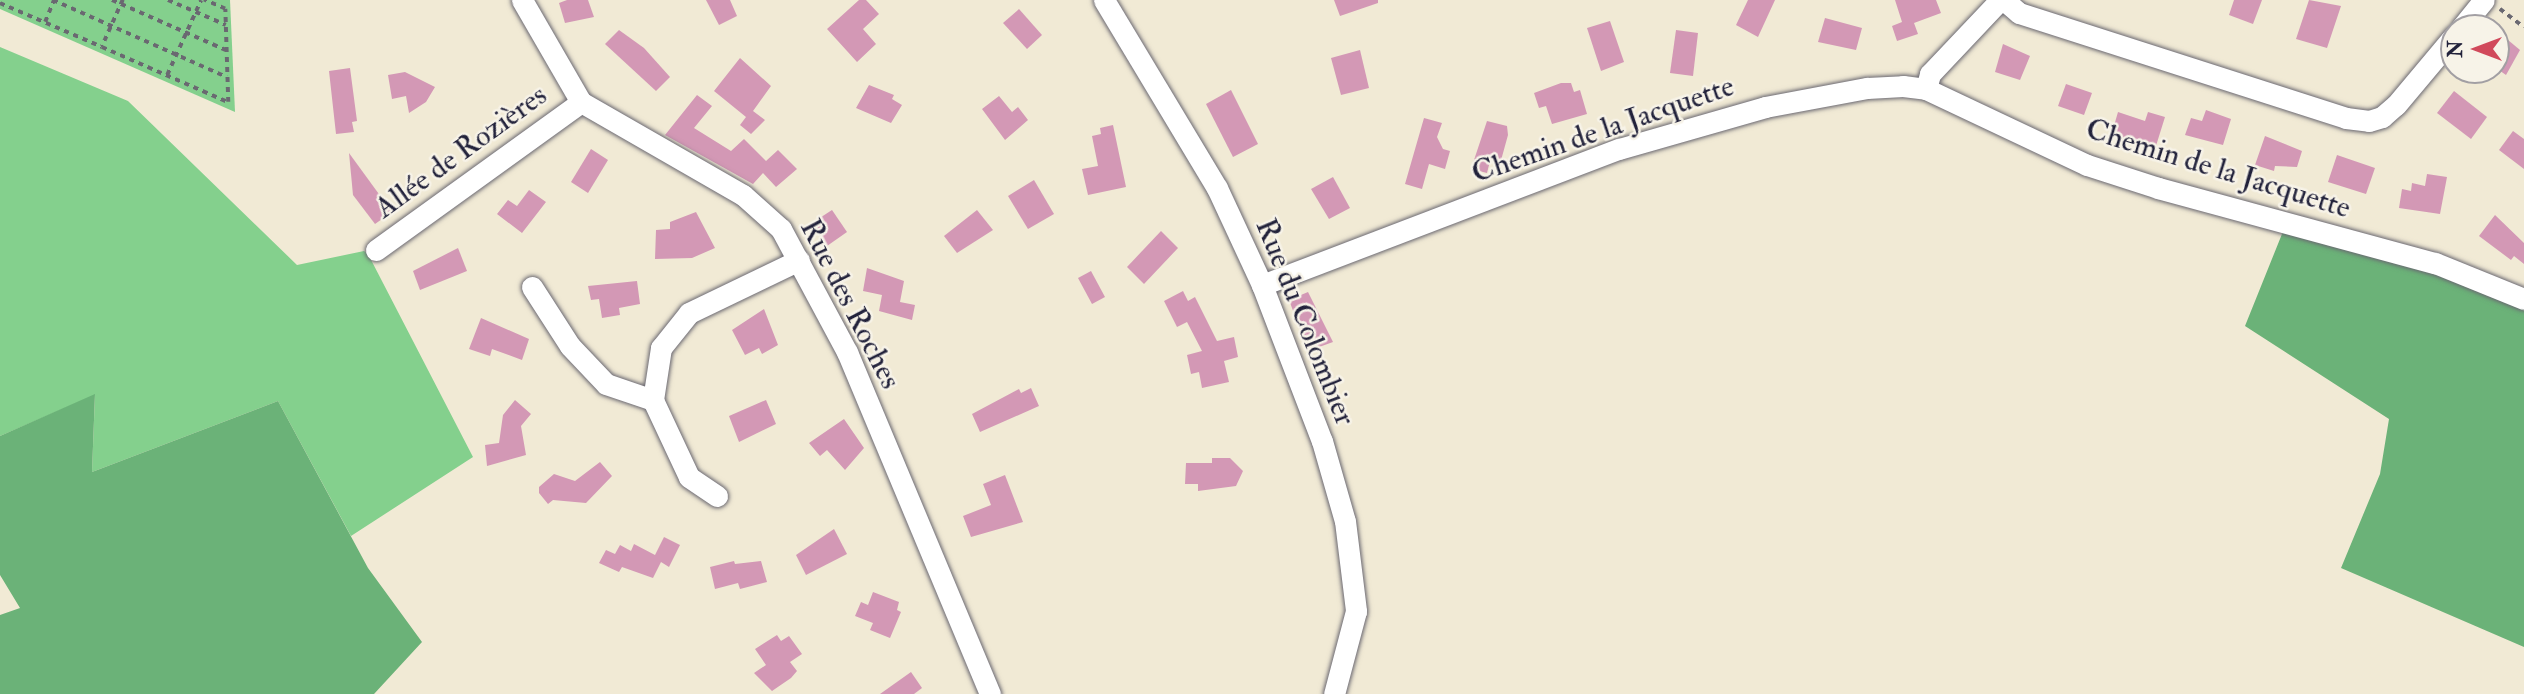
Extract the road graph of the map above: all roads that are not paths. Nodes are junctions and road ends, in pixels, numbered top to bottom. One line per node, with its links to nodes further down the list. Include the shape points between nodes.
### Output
1 (522, 0): 6 (street)
2 (1104, 0): 9 (street, Rue du Colombier, via 1217,188)
3 (2002, 0): 4 (street, via 2019,13 2346,118 2369,121 2396,105); 5 (street, via 1930,74)
4 (2440, 53)
5 (1926, 89): 9 (street, Chemin de la Jacquette, via 1867,88 1765,107 1619,149); 11 (street, Chemin de la Jacquette, via 2087,164 2158,188 2435,263)
6 (581, 103): 7 (street, Allée de Rozières); 8 (street, Rue des Roches, via 743,195 781,229)
7 (376, 250)
8 (799, 260): 12 (street, via 688,313 661,348); 14 (street, Rue des Roches, via 847,352)
9 (1262, 285): 15 (street, Rue du Colombier, via 1322,440 1345,521 1356,611)
10 (532, 288): 12 (street, via 570,346 606,384)
11 (2524, 299)
12 (653, 400): 13 (street, via 688,477)
13 (717, 496)
14 (990, 694)
15 (1334, 694)

